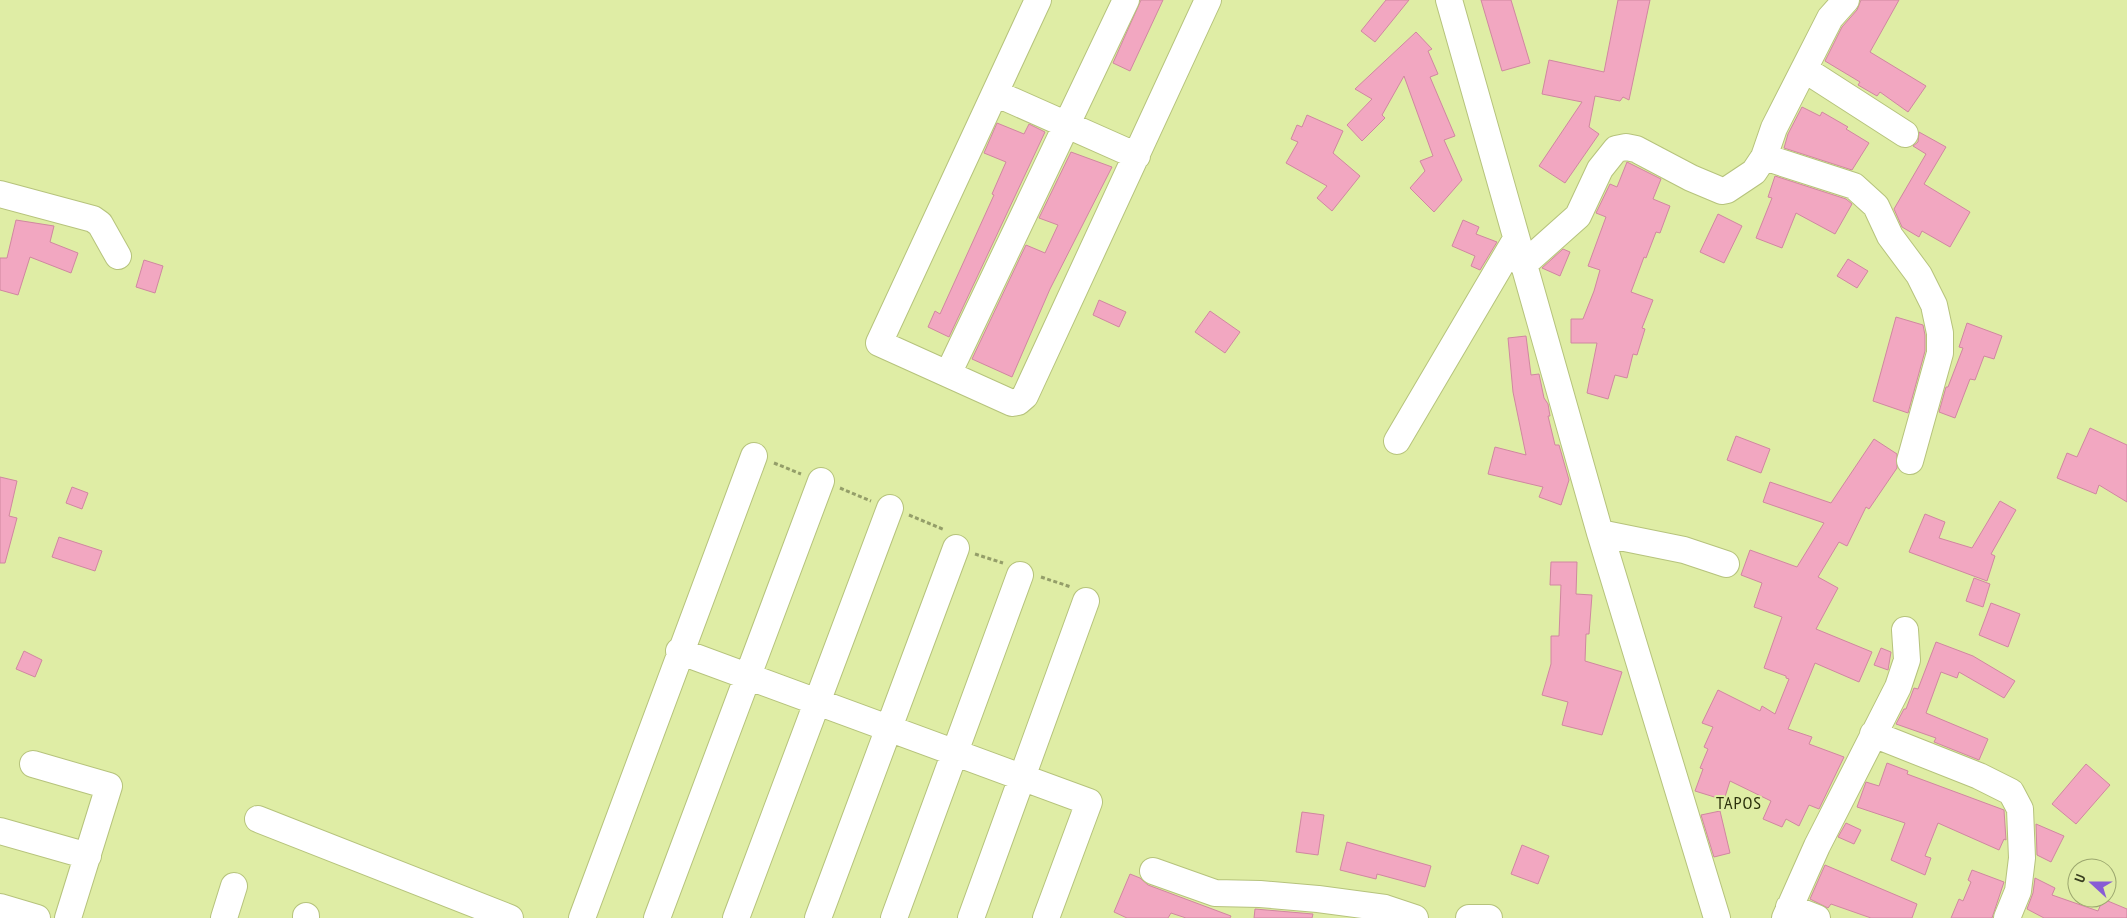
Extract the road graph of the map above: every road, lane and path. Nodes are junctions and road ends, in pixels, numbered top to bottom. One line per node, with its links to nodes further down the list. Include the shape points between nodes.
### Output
1 (1038, 0): 7 (street)
2 (1126, 0): 8 (street)
3 (1208, 0): 10 (street)
4 (1449, 0): 13 (street)
5 (1846, 0): 6 (street, via 1830,18)
6 (1804, 69): 9 (street); 11 (street, via 1774,128)
7 (995, 93): 8 (street); 16 (street, via 879,343)
8 (1068, 126): 10 (street); 16 (street)
9 (1905, 134)
10 (1137, 156): 16 (street, via 1025,396 1012,403)
11 (1764, 157): 15 (street, via 1754,172 1722,191 1636,149 1616,149 1600,169 1578,216); 19 (street, via 1854,186 1876,206 1890,236 1919,275 1934,305 1940,353)
12 (0, 194): 14 (street, via 93,219 100,224)
13 (1516, 239): 15 (street); 17 (street)
14 (118, 256)
15 (1523, 265): 22 (street)
16 (948, 374)
17 (1397, 441)
18 (754, 456): 20 (path); 28 (street)
19 (1910, 461)
20 (821, 481): 21 (path); 29 (street)
21 (890, 508): 23 (path, via 944,529); 30 (street)
22 (1600, 534): 24 (street, via 1684,550); 57 (street)
23 (956, 548): 25 (path, via 1002,563); 31 (street)
24 (1726, 564)
25 (1020, 575): 26 (path, via 1027,573 1074,588); 33 (street)
26 (1086, 601): 35 (street)
27 (1905, 630): 32 (street, via 1908,650 1905,670)
28 (679, 651): 29 (street); 47 (street)
29 (748, 676): 30 (street); 48 (street)
30 (817, 702): 31 (street); 49 (street)
31 (890, 728): 33 (street); 50 (street)
32 (1873, 734): 42 (street); 59 (street, via 2011,792 2020,809 2022,858 2018,891)
33 (954, 753): 35 (street); 51 (street)
34 (32, 764): 38 (street, via 110,786)
35 (1022, 777): 52 (street); 53 (street, via 1089,802)
36 (258, 818): 46 (street)
37 (0, 831): 38 (street)
38 (88, 856): 44 (street)
39 (1153, 871): 54 (street, via 1215,894 1318,899 1386,908)
40 (234, 886): 45 (street)
41 (0, 907): 43 (street)
42 (1787, 912): 58 (street)
43 (37, 918)
44 (68, 918)
45 (224, 918)
46 (510, 918)
47 (582, 918)
48 (657, 918)
49 (736, 918)
50 (818, 918)
51 (894, 918)
52 (971, 918)
53 (1046, 918)
54 (1415, 918)
55 (1468, 918): 56 (street)
56 (1489, 918)
57 (1717, 918)
58 (1817, 918)
59 (2007, 918)

